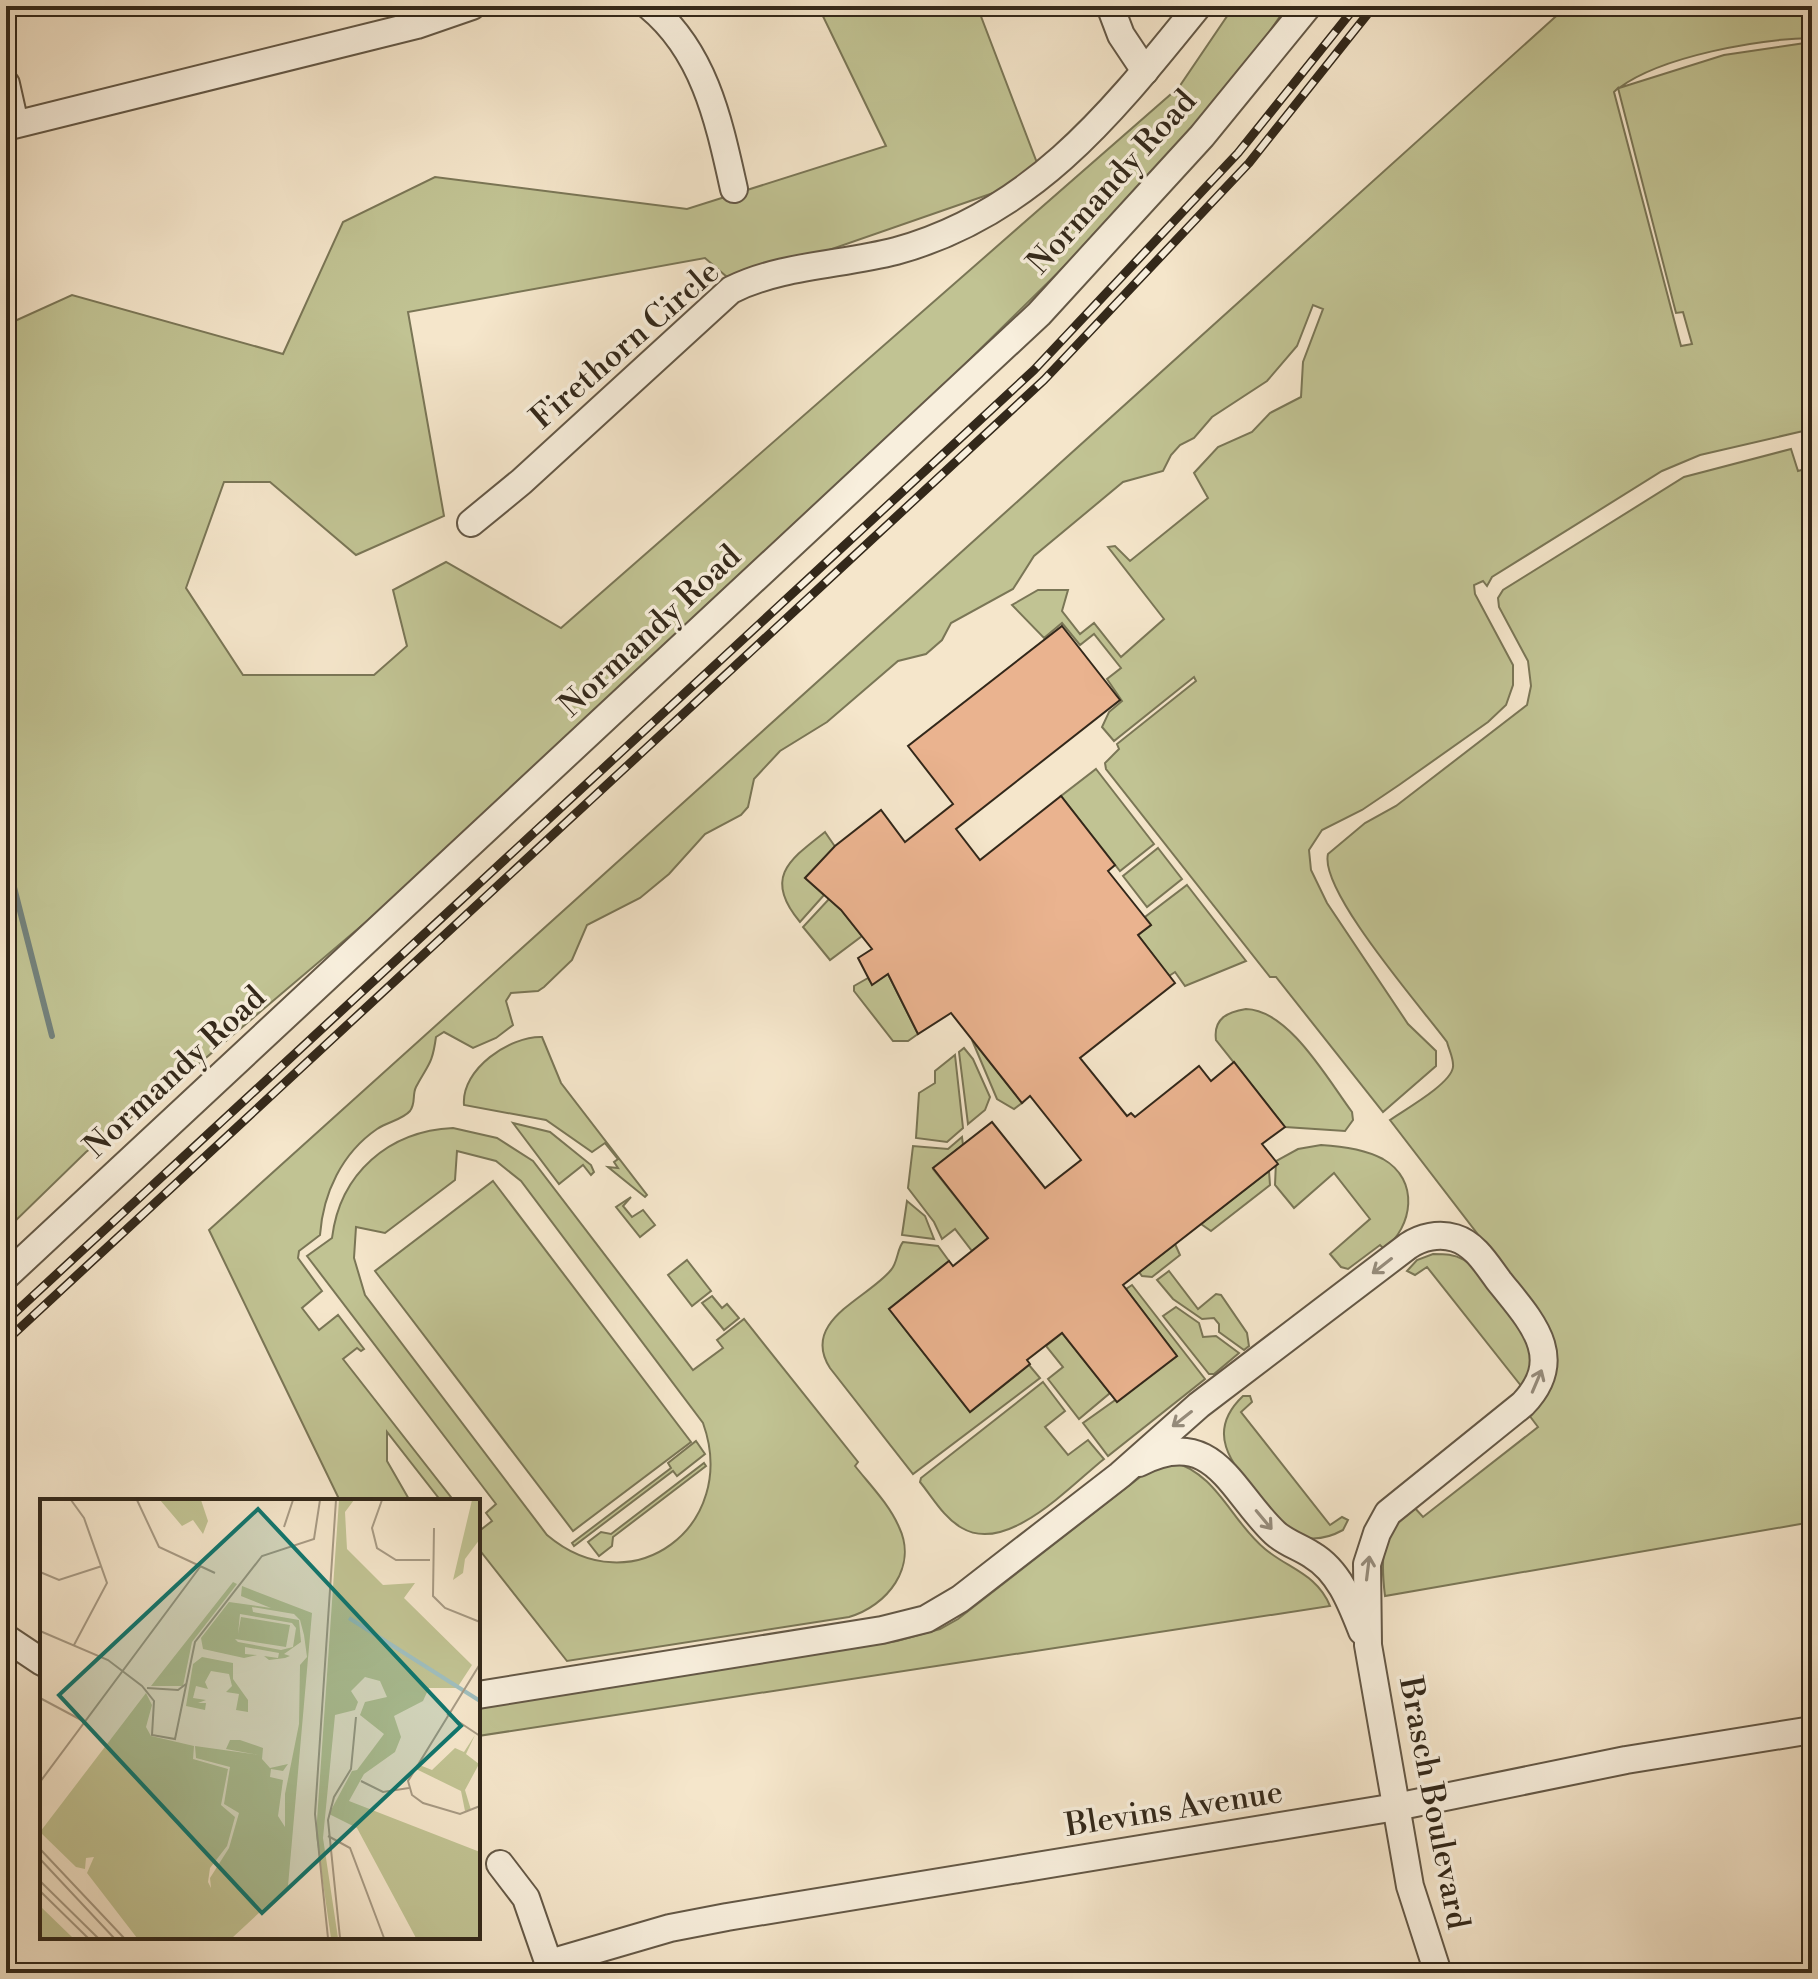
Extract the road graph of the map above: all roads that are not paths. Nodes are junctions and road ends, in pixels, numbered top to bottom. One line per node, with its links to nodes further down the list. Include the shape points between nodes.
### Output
1 (472, 6): 8 (street, via 417,25)
2 (649, 6): 9 (street, via 678,36 705,82)
3 (1110, 6): 6 (street, via 1121,35)
4 (1198, 6): 6 (street, Firethorn Circle)
5 (1308, 6): 11 (street, Normandy Road, via 1202,136 1039,314)
6 (1145, 71): 10 (street, Firethorn Circle, via 1103,122 1060,162 986,213 898,250 763,277 731,290)
7 (6, 84): 8 (street)
8 (11, 125)
9 (734, 189)
10 (471, 523)
11 (6, 1276)
12 (1120, 1475): 14 (street, one-way to 14, via 1178,1451 1212,1462 1274,1532 1333,1574); 14 (street, one-way to 12, via 1367,1564 1382,1522 1405,1496 1523,1404 1541,1375 1544,1352 1534,1326 1467,1244 1444,1236 1413,1242 1199,1405); 16 (street, via 976,1588 926,1619)
13 (6, 1638): 15 (street)
14 (1368, 1645): 18 (street, Brasch Boulevard)
15 (40, 1661)
16 (480, 1695)
17 (1812, 1731): 18 (street, Blevins Avenue, via 1626,1760)
18 (1396, 1807): 20 (street, Blevins Avenue, via 727,1917 670,1928); 21 (street, Brasch Boulevard, via 1410,1886)
19 (500, 1864): 20 (street, via 526,1898)
20 (551, 1968)
21 (1438, 1973)

